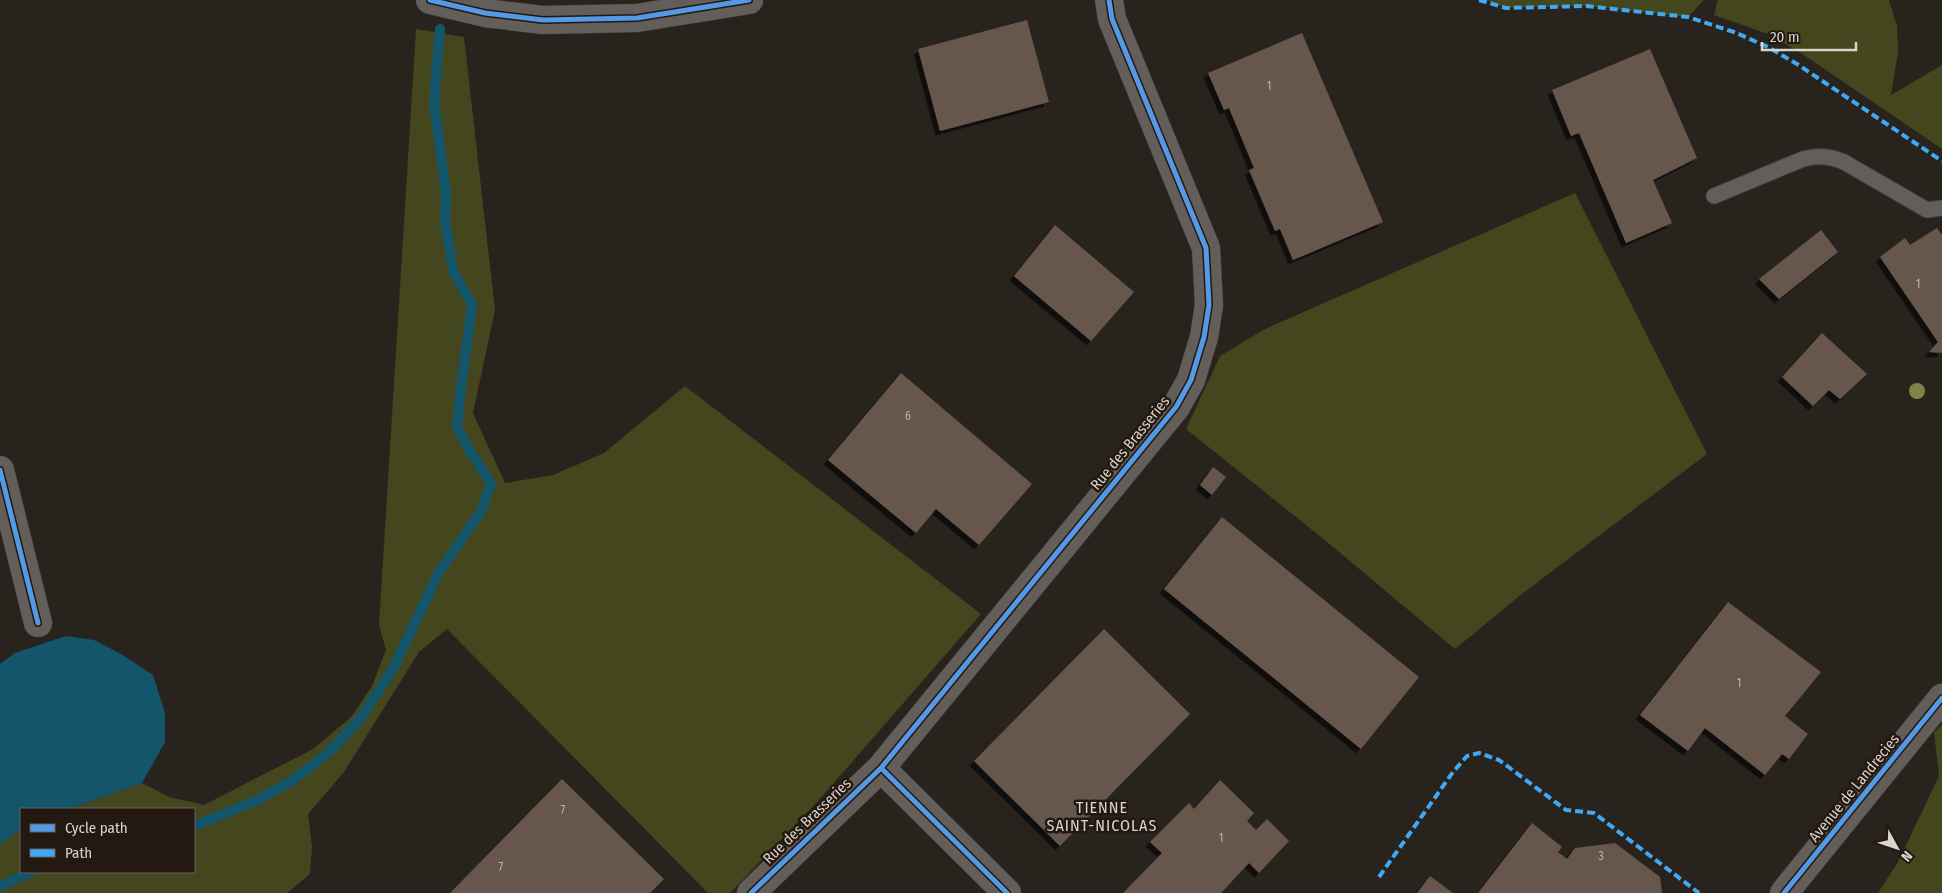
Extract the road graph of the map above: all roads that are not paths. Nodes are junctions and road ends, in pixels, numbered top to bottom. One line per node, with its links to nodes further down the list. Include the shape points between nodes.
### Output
1 (430, 0): 2 (street, via 543,20 637,18)
2 (750, 0)
3 (1110, 9): 10 (street, Rue des Brasseries, via 1206,248 1209,305 1204,337 1191,380 1176,407)
4 (1714, 196): 5 (lane, via 1817,156 1844,162 1927,210)
5 (1942, 208)
6 (0, 470): 7 (street)
7 (4, 501): 8 (street)
8 (38, 623)
9 (1942, 698): 13 (street, Avenue de Landrecies)
10 (881, 768): 11 (street, Rue des Brasseries); 12 (street)
11 (752, 893)
12 (1007, 893)
13 (1784, 893)

